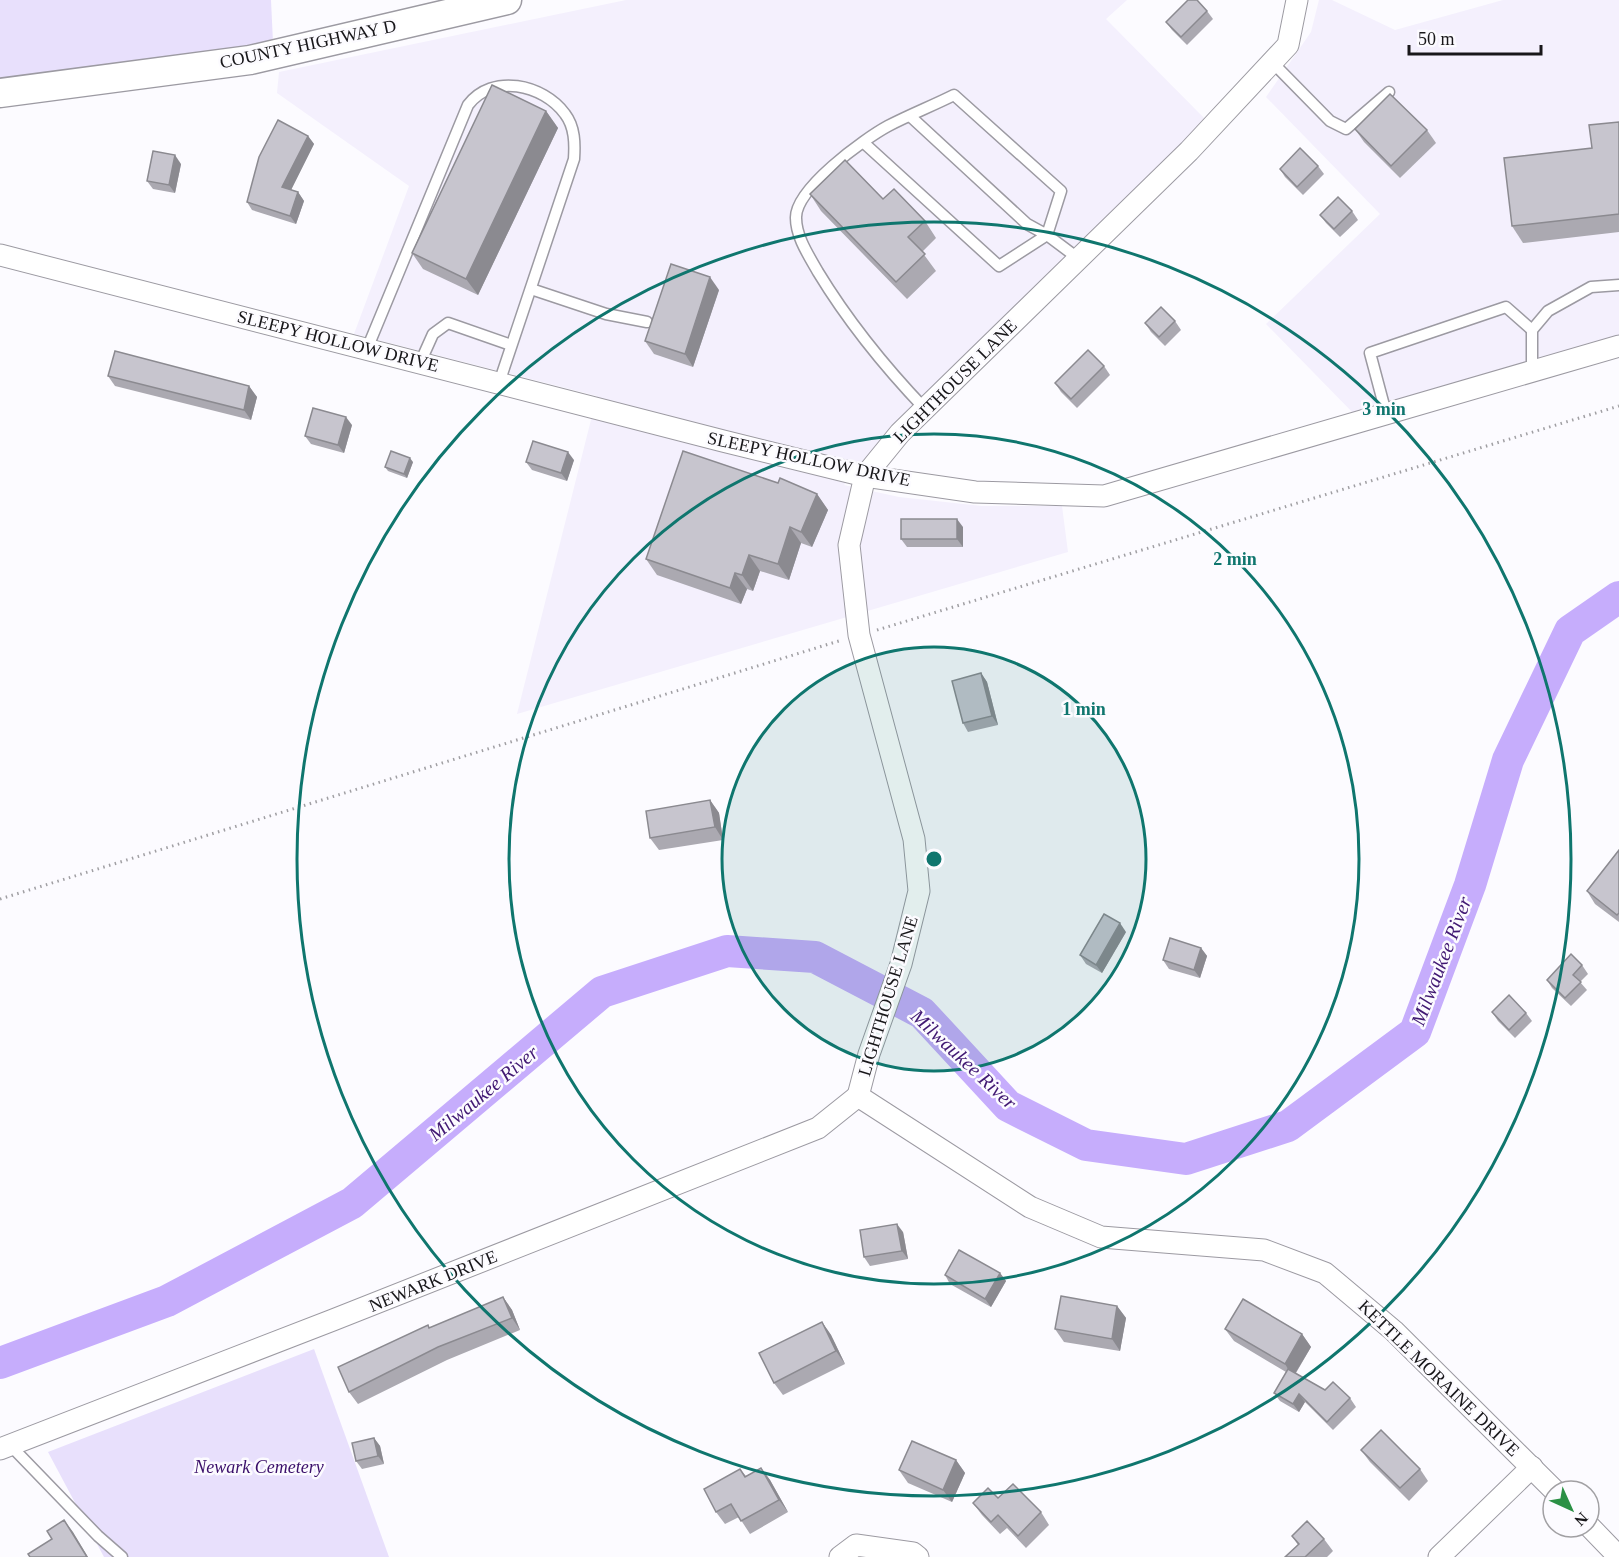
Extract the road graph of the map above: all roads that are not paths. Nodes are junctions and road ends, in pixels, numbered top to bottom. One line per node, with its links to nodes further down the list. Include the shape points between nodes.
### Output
1 (507, 0): 5 (main road, COUNTY HIGHWAY D, via 250,60)
2 (1297, 0): 3 (street, LIGHTHOUSE LANE, via 1288,45)
3 (1272, 62): 4 (lane, via 1330,121 1346,129); 10 (street, LIGHTHOUSE LANE)
4 (1389, 92)
5 (0, 93)
6 (910, 116): 7 (lane); 8 (lane, via 1027,224); 8 (lane, via 954,95 1061,191)
7 (864, 143): 8 (lane, via 999,266); 21 (lane, via 835,164 804,195 795,217 804,248 842,312 880,362)
8 (1047, 235): 10 (lane)
9 (0, 255): 17 (street, SLEEPY HOLLOW DRIVE)
10 (1079, 259): 21 (street, LIGHTHOUSE LANE)
11 (1619, 285): 14 (lane, via 1591,287 1548,311)
12 (531, 289): 13 (lane, via 606,314); 15 (lane); 17 (lane, via 574,159 575,140 566,115 551,100 529,88 496,86 477,93 468,105)
13 (647, 322)
14 (1532, 330): 19 (lane); 22 (lane, via 1506,307 1370,353)
15 (511, 345): 18 (lane, via 448,323 433,334); 20 (lane)
16 (1619, 346): 19 (street, SLEEPY HOLLOW DRIVE)
17 (367, 349): 18 (street, SLEEPY HOLLOW DRIVE)
18 (420, 363): 20 (street, SLEEPY HOLLOW DRIVE)
19 (1532, 371): 22 (street, SLEEPY HOLLOW DRIVE)
20 (499, 383): 23 (street, SLEEPY HOLLOW DRIVE)
21 (925, 409): 23 (street, LIGHTHOUSE LANE)
22 (1386, 413): 23 (street, SLEEPY HOLLOW DRIVE, via 1104,496 975,492)
23 (865, 476): 24 (street, LIGHTHOUSE LANE, via 849,545 859,635 914,839 919,891 901,964)
24 (858, 1096): 25 (street, NEWARK DRIVE, via 818,1128); 26 (street, KETTLE MORAINE DRIVE, via 1030,1207 1101,1237 1264,1250 1325,1273 1394,1331)
25 (5, 1447): 29 (lane)
26 (1532, 1467): 27 (street, KETTLE MORAINE DRIVE); 32 (street)
27 (1544, 1479)
28 (1601, 1538): 33 (street)
29 (122, 1557)
30 (840, 1557): 31 (street, via 856,1545)
31 (918, 1557)
32 (1439, 1557)
33 (1619, 1557)

